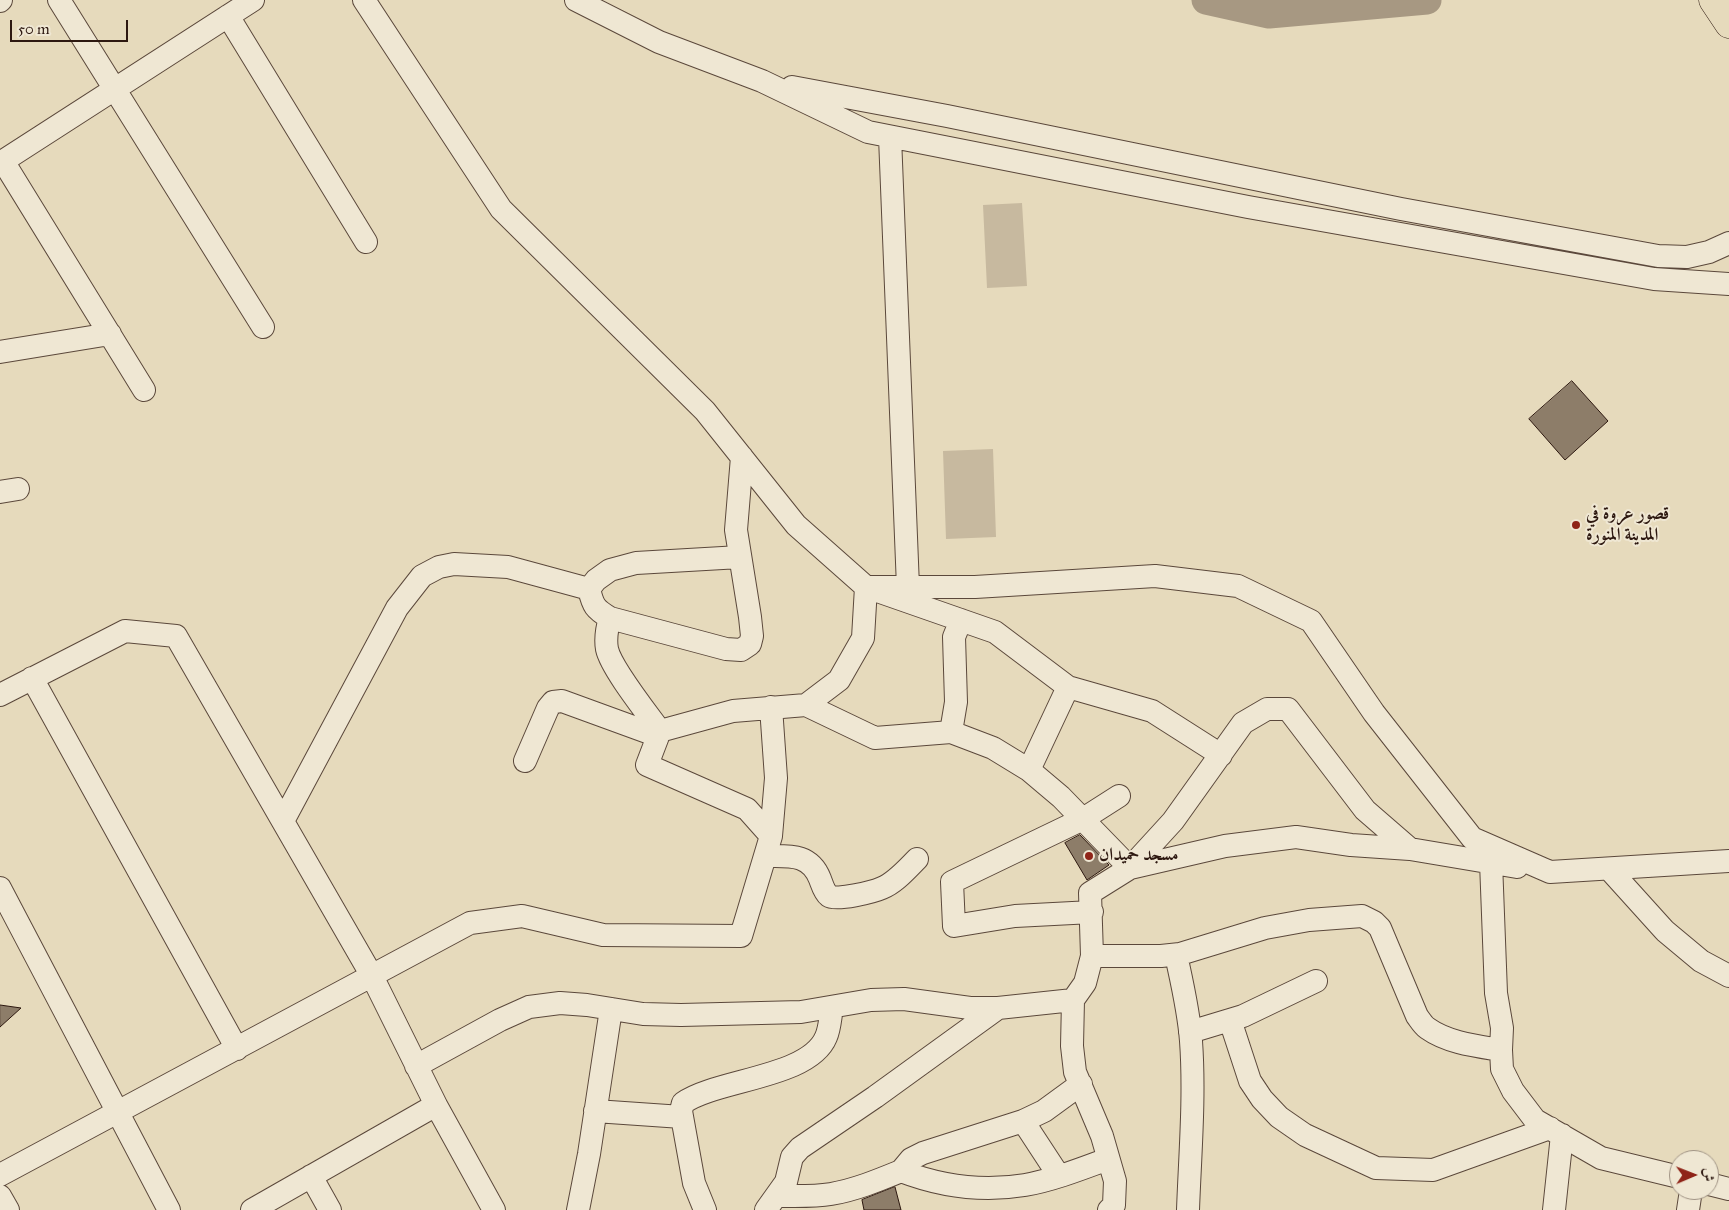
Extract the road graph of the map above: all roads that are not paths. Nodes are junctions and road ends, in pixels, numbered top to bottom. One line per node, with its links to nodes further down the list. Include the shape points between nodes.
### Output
1 (59, 0): 9 (street)
2 (253, 0): 6 (street)
3 (364, 0): 19 (street, via 501,209 705,411)
4 (576, 0): 8 (street, via 659,42)
5 (1713, 0): 7 (main road)
6 (228, 16): 9 (street); 12 (street)
7 (1729, 24)
8 (762, 81): 10 (street, via 868,132); 13 (street, via 1402,209 1658,256 1687,257)
9 (115, 89): 11 (street); 15 (street)
10 (890, 137): 14 (street, via 1248,207 1635,276); 22 (street)
11 (2, 162): 16 (street)
12 (366, 242)
13 (1729, 243)
14 (1729, 284)
15 (263, 327)
16 (110, 334): 17 (street); 18 (street)
17 (0, 352)
18 (144, 390)
19 (742, 457): 20 (street, via 736,530); 21 (street, via 796,525)
20 (740, 557): 23 (street, via 636,563 610,570); 24 (street, via 752,636 750,644 741,650 726,649)
21 (866, 587): 22 (street); 25 (street); 29 (street, via 863,638 839,680)
22 (908, 587): 46 (street, via 974,587 1154,576 1238,586 1311,621 1374,714 1472,838)
23 (589, 589): 24 (street, via 592,603); 38 (street, via 508,567 454,564 439,566 422,576 397,608)
24 (610, 618): 32 (street, via 606,630 607,649 613,664)
25 (961, 620): 27 (street, via 995,632); 31 (street, via 954,637 956,702)
26 (32, 678): 28 (street); 38 (street, via 125,631 176,636); 60 (street)
27 (1068, 687): 33 (street, via 1152,711); 35 (street)
28 (0, 695)
29 (806, 705): 30 (street); 31 (street, via 875,738)
30 (771, 708): 32 (street, via 733,710); 39 (street, via 776,778)
31 (951, 732): 35 (street, via 993,748)
32 (659, 734): 34 (street, via 562,701 554,702 548,708); 39 (street, via 647,765 747,809)
33 (1221, 755): 40 (street, via 1243,723 1267,709 1288,708 1365,810); 44 (street, via 1173,821)
34 (525, 761)
35 (1029, 770): 37 (street)
36 (1119, 796): 37 (street)
37 (1083, 819): 44 (street); 48 (street, via 952,882 954,926 1015,916)
38 (283, 821): 51 (street)
39 (768, 846): 41 (street, via 809,862 833,898 882,888); 51 (street, via 741,936 603,935 522,916 470,923)
40 (1410, 849): 43 (street); 44 (street, via 1296,837 1225,846)
41 (917, 859)
42 (1729, 861): 45 (street)
43 (1491, 862): 46 (street); 61 (street)
44 (1130, 868): 48 (street, via 1090,893)
45 (1609, 868): 46 (street); 52 (street, via 1665,930 1701,961)
46 (1550, 872)
47 (0, 888): 66 (street)
48 (1092, 912): 50 (street)
49 (1176, 955): 50 (street); 59 (street); 61 (street, via 1274,926 1362,916 1380,928 1417,1016 1426,1027 1440,1036)
50 (1092, 956): 54 (street, via 1085,983)
51 (372, 976): 60 (street); 62 (street)
52 (1729, 976)
53 (1316, 981): 58 (street, via 1267,1006)
54 (1073, 1000): 56 (street); 63 (street, via 1072,1046 1075,1072)
55 (832, 1008): 56 (street, via 871,1000 904,999 970,1008); 57 (street, via 801,1012 681,1014 643,1014); 67 (street, via 825,1039 805,1058 784,1069 693,1096 683,1103)
56 (998, 1008): 77 (street, via 800,1148 792,1157 786,1182)
57 (611, 1009): 62 (street, via 560,1003 530,1007); 65 (street)
58 (1230, 1020): 59 (street); 69 (street, via 1250,1081 1279,1117 1305,1135 1376,1168 1433,1170)
59 (1190, 1032): 86 (street)
60 (236, 1049): 66 (street)
61 (1501, 1050): 69 (street, via 1502,1069 1513,1091 1534,1120)
62 (416, 1066): 64 (street)
63 (1081, 1084): 68 (street, via 1044,1111); 70 (street)
64 (436, 1105): 74 (street); 82 (street)
65 (595, 1111): 67 (street); 83 (street)
66 (118, 1113): 72 (street); 79 (street)
67 (682, 1117): 84 (street, via 694,1183)
68 (1022, 1121): 71 (street, via 923,1153 911,1159); 75 (street)
69 (1556, 1132): 73 (street, via 1601,1158); 87 (street)
70 (1108, 1159): 75 (street); 85 (street, via 1115,1181 1114,1205)
71 (901, 1171): 75 (street, via 949,1185 996,1188 1026,1185); 77 (street, via 832,1194)
72 (0, 1175)
73 (1669, 1175)
74 (312, 1176): 80 (street); 81 (street)
75 (1059, 1176)
76 (0, 1196): 78 (street)
77 (771, 1203)
78 (8, 1210)
79 (169, 1210)
80 (252, 1210)
81 (330, 1210)
82 (494, 1210)
83 (578, 1210)
84 (705, 1210)
85 (1109, 1210)
86 (1188, 1210)
87 (1554, 1210)

